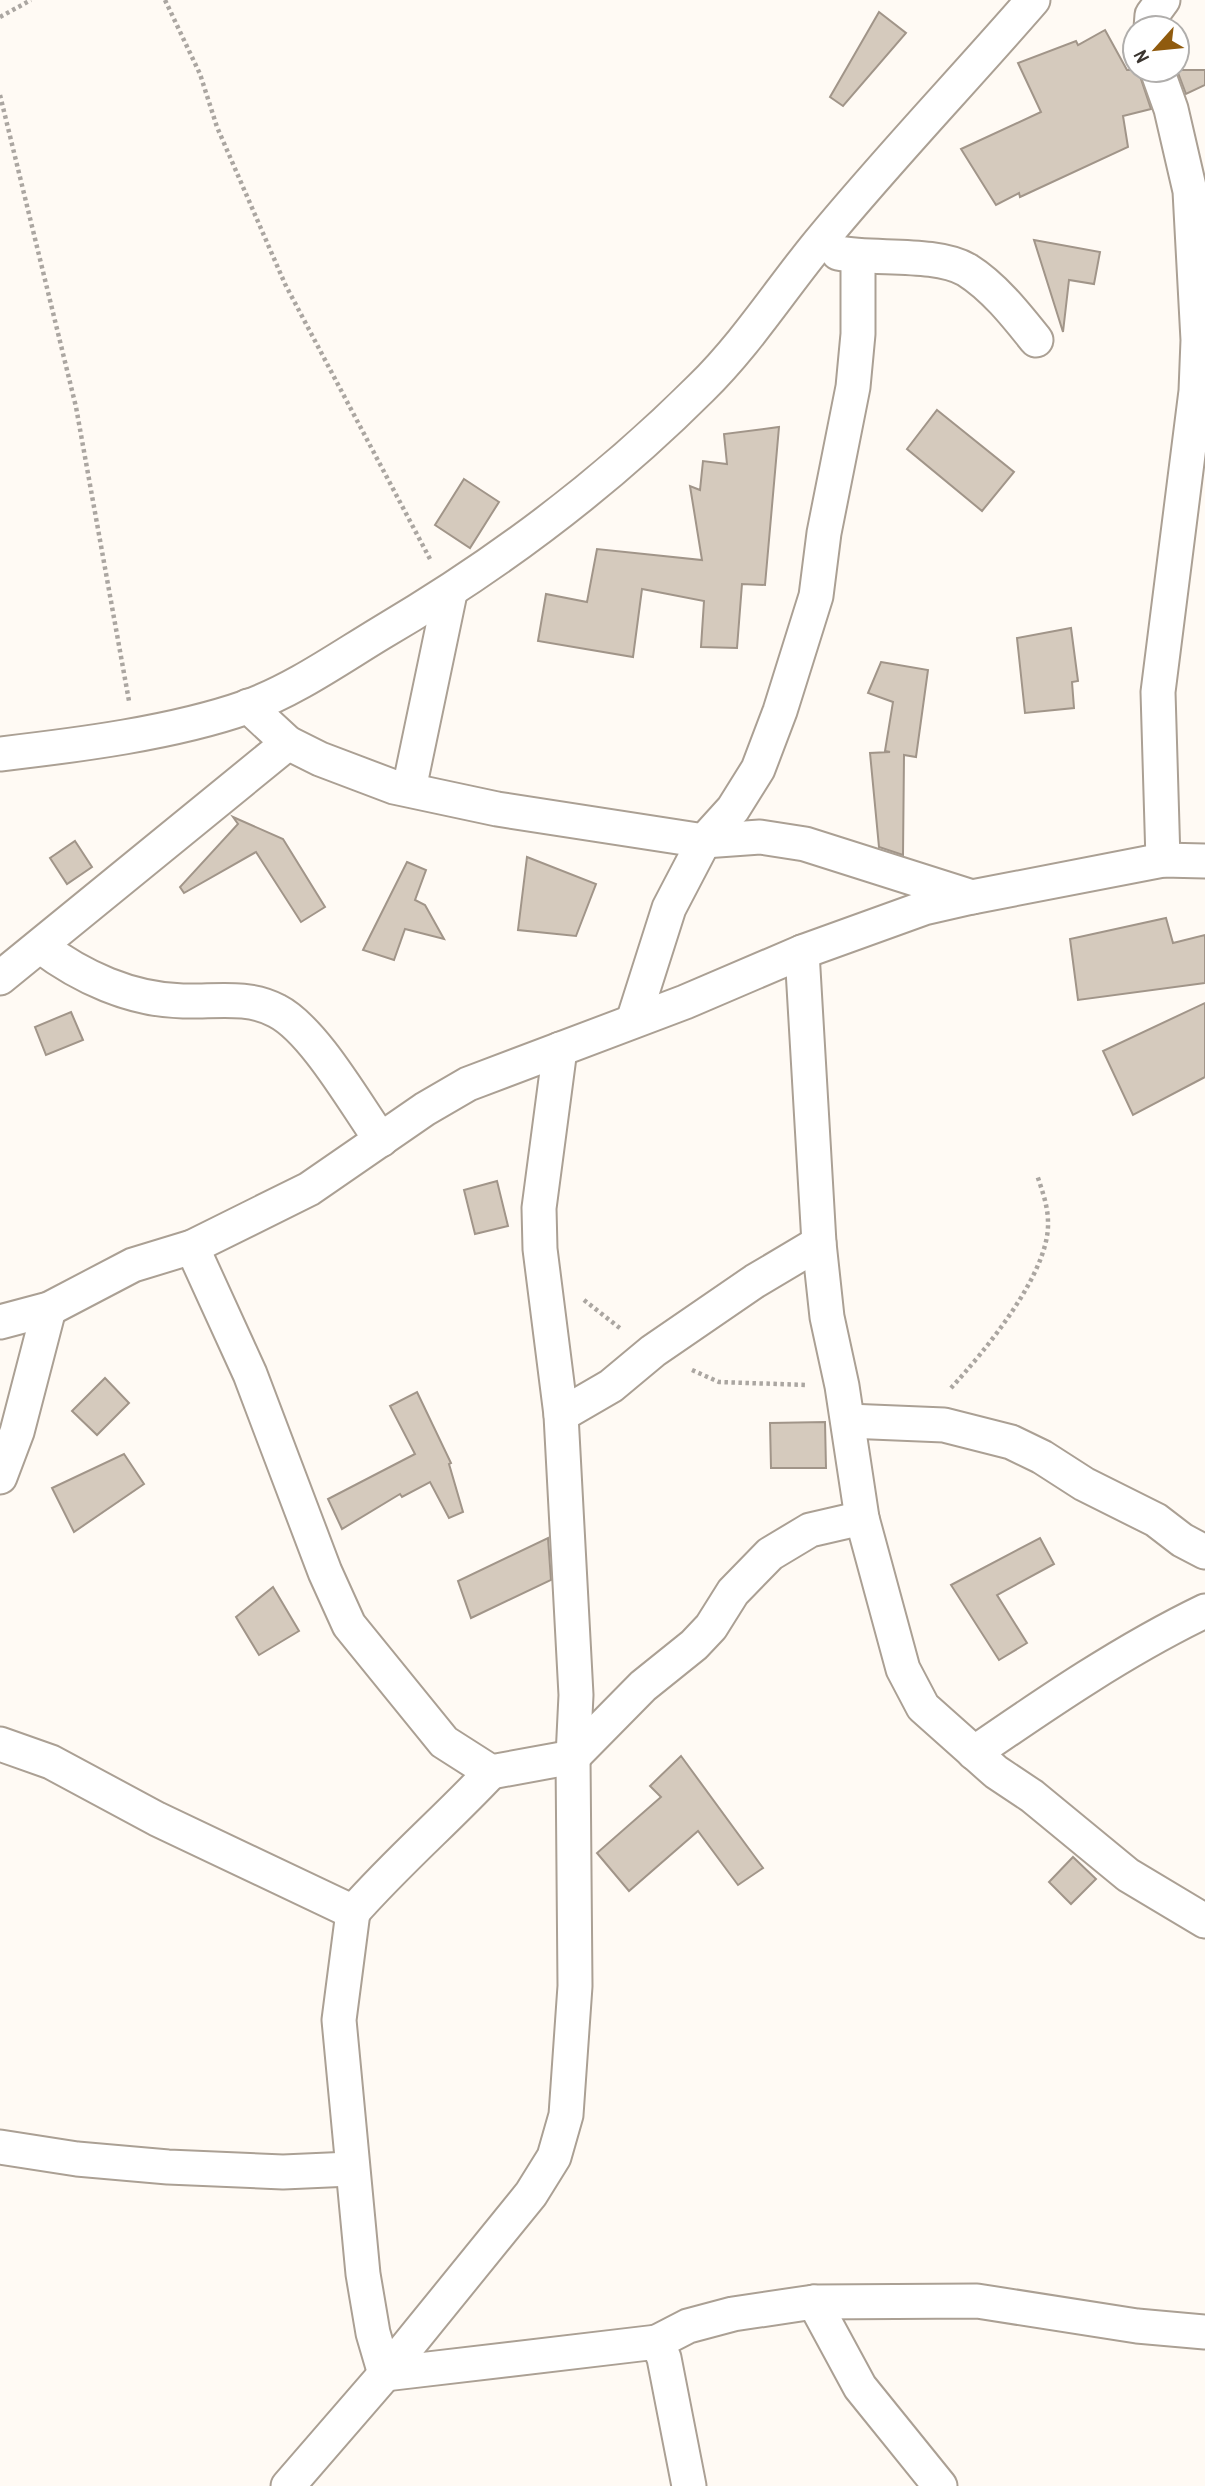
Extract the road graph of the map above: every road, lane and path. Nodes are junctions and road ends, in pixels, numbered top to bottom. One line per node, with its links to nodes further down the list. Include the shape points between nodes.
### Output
1 (31, 0): 4 (path)
2 (165, 0): 10 (path, via 285,284)
3 (1033, 0): 7 (street)
4 (0, 17)
5 (1162, 84): 17 (street, via 1190,191 1198,352 1158,692)
6 (0, 95): 12 (path, via 76,407)
7 (816, 248): 8 (street); 10 (street, via 703,387 620,462)
8 (858, 257): 9 (street, via 937,262 966,269 1013,312); 16 (street, via 853,387 816,596 758,769 733,809)
9 (1035, 340)
10 (450, 593): 11 (street, via 297,683); 15 (street)
11 (248, 706): 12 (street); 13 (street)
12 (135, 733): 14 (street)
13 (288, 743): 15 (street, via 357,773); 20 (street)
14 (0, 754)
15 (410, 789): 16 (street, via 497,809)
16 (704, 841): 19 (street, via 760,837 805,844); 23 (street, via 669,908)
17 (1163, 860): 18 (street); 19 (street)
18 (1205, 861)
19 (972, 897): 21 (street, via 924,908)
20 (40, 946): 22 (street); 25 (street, via 100,981 146,998 254,1002 278,1011 312,1042)
21 (802, 952): 23 (street); 27 (street)
22 (0, 978)
23 (634, 1021): 24 (street)
24 (560, 1049): 25 (street, via 468,1084); 31 (street, via 539,1208)
25 (381, 1140): 28 (street, via 309,1189)
26 (1037, 1175): 33 (path, via 1048,1224 1032,1275 995,1338)
27 (819, 1243): 31 (street, via 755,1281 653,1351 611,1386); 32 (street, via 827,1317)
28 (192, 1247): 29 (street, via 133,1265); 41 (street, via 250,1374 349,1625 444,1742)
29 (49, 1309): 30 (street); 34 (street, via 17,1432)
30 (0, 1322)
31 (561, 1415): 40 (street, via 576,1695)
32 (848, 1421): 33 (street); 35 (street)
33 (920, 1423): 36 (street, via 1011,1442 1156,1520)
34 (0, 1477)
35 (862, 1518): 39 (street, via 903,1669 923,1707); 40 (street, via 810,1530 770,1554 733,1592 694,1645 643,1686)
36 (1205, 1552)
37 (1205, 1611): 39 (street, via 1044,1705)
38 (0, 1744): 42 (street, via 51,1762 156,1819)
39 (974, 1753): 43 (street, via 1128,1875)
40 (573, 1757): 41 (street); 49 (street, via 575,1986 566,2115 554,2157 531,2194)
41 (491, 1772): 42 (street, via 395,1864)
42 (353, 1912): 45 (street, via 339,2020)
43 (1205, 1921)
44 (0, 2147): 45 (street, via 168,2167 283,2172)
45 (351, 2169): 49 (street, via 365,2286)
46 (814, 2302): 47 (street, via 976,2301); 48 (street, via 733,2314 688,2326); 52 (street, via 860,2387)
47 (1205, 2332)
48 (657, 2342): 49 (street); 51 (street)
49 (385, 2374): 50 (street)
50 (288, 2486)
51 (689, 2486)
52 (940, 2486)

